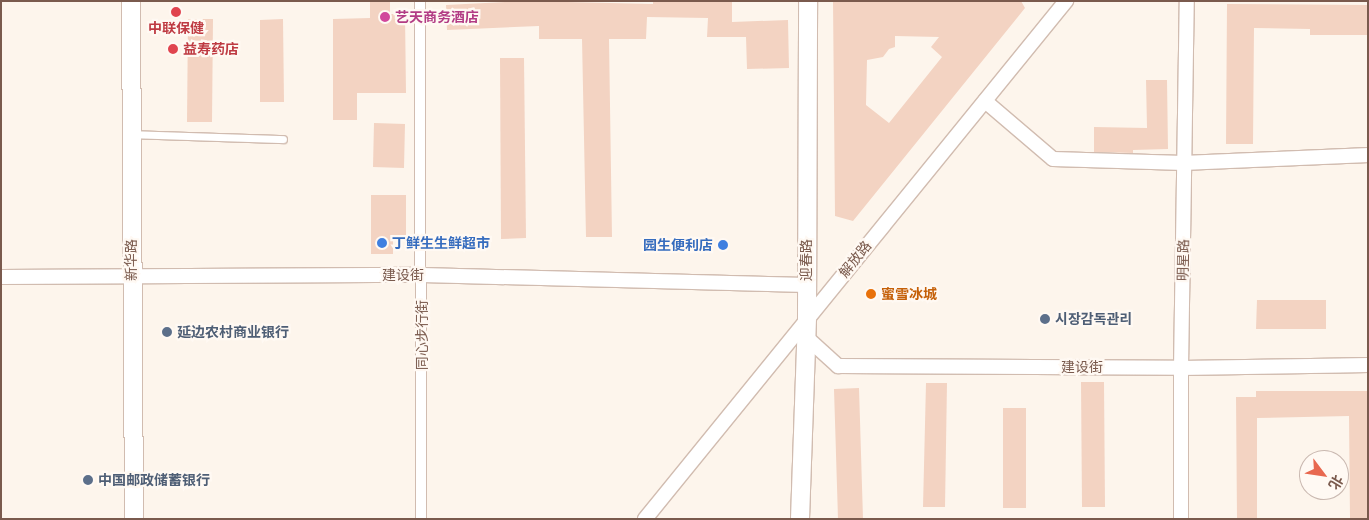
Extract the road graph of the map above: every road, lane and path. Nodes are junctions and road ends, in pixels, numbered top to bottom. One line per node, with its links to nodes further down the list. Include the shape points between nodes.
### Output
1 (131, 1): 7 (street, 新华路)
2 (420, 1): 11 (street, 同心步行街)
3 (808, 1): 14 (street, 迎春路)
4 (1066, 1): 6 (street, 解放路)
5 (1187, 1): 10 (street, 明星路)
6 (985, 101): 10 (street, via 1053,159); 15 (street, 解放路)
7 (131, 134): 8 (lane); 13 (street, 新华路)
8 (283, 139)
9 (1368, 155): 10 (street)
10 (1184, 163): 18 (street, 明星路)
11 (422, 275): 13 (street, 建设街); 14 (street, 建设街); 20 (street, 同心步行街)
12 (1, 277): 13 (street, 建设街)
13 (131, 277): 19 (street, 新华路)
14 (806, 285): 15 (street, 迎春路)
15 (807, 317): 16 (street, 迎春路); 21 (street, 解放路)
16 (807, 338): 18 (street, 建设街, via 838,366); 22 (street, 迎春路)
17 (1368, 365): 18 (street, 建设街)
18 (1181, 368): 23 (street, 明星路)
19 (134, 519)
20 (421, 519)
21 (645, 519)
22 (800, 519)
23 (1181, 519)

